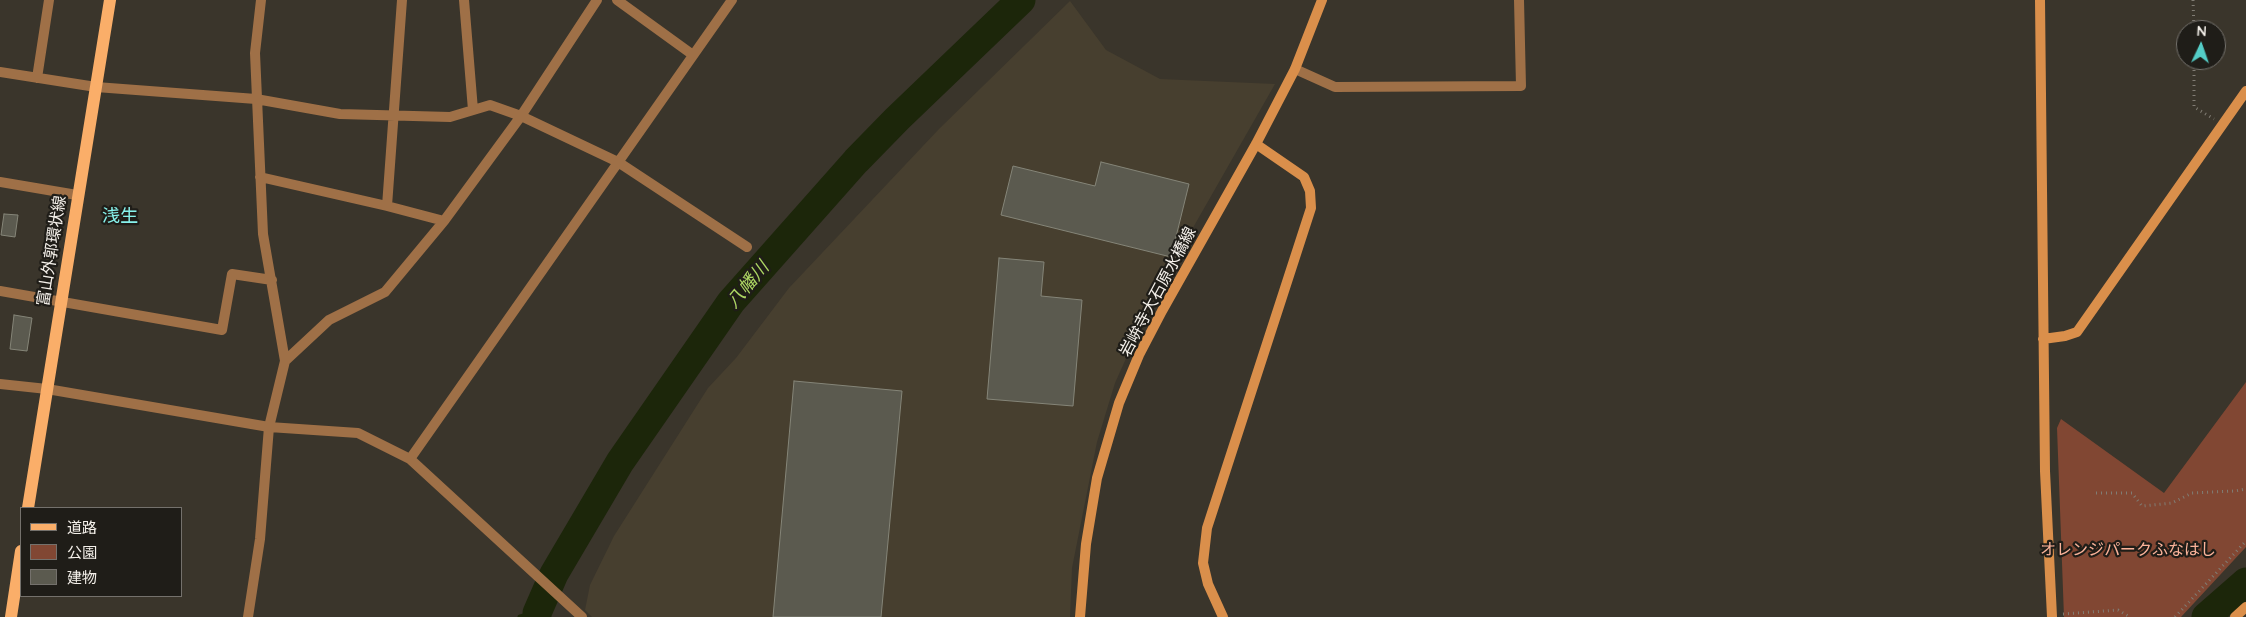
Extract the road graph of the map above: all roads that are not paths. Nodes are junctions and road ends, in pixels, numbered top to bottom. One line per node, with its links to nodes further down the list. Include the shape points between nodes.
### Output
1 (50, 0): 15 (street)
2 (110, 0): 16 (main road, 富山外郭環状線)
3 (261, 0): 18 (street, via 254,52)
4 (402, 0): 20 (street)
5 (464, 0): 19 (street)
6 (597, 0): 21 (street)
7 (617, 0): 12 (street)
8 (732, 0): 12 (street)
9 (1322, 0): 13 (street, 岩峅寺大石原水橋線)
10 (1520, 0): 13 (street, via 1520,86 1335,88)
11 (2040, 0): 33 (street)
12 (693, 55): 23 (street)
13 (1295, 69): 22 (street, 岩峅寺大石原水橋線)
14 (0, 72): 15 (street)
15 (37, 78): 16 (street)
16 (96, 87): 18 (street); 26 (main road, 富山外郭環状線)
17 (2246, 91): 33 (street, via 2077,332)
18 (256, 99): 20 (street, via 340,114); 24 (street)
19 (473, 110): 20 (street, via 450,117); 21 (street, via 490,105)
20 (394, 115): 27 (street)
21 (521, 116): 23 (street); 28 (street)
22 (1256, 144): 46 (street, 岩峅寺大石原水橋線, via 1162,311 1119,403 1097,478 1085,553); 47 (street, via 1304,177 1310,191 1311,208 1207,528 1203,563)
23 (618, 162): 29 (street); 38 (street)
24 (260, 177): 27 (street); 30 (street, via 263,234)
25 (0, 182): 26 (street)
26 (77, 195): 32 (main road, 富山外郭環状線)
27 (387, 206): 28 (street)
28 (444, 222): 34 (street, via 385,292 329,320)
29 (747, 247)
30 (272, 280): 32 (street, via 232,274 222,330); 34 (street)
31 (0, 291): 32 (street)
32 (61, 302): 36 (main road, 富山外郭環状線)
33 (2043, 339): 42 (street)
34 (285, 361): 37 (street)
35 (0, 384): 36 (street)
36 (47, 389): 37 (street); 39 (main road, 富山外郭環状線)
37 (269, 427): 38 (street, via 358,433); 44 (street, via 260,539)
38 (410, 459): 45 (street)
39 (28, 507)
40 (20, 558): 43 (main road)
41 (2246, 607): 48 (street)
42 (2052, 616)
43 (11, 617)
44 (248, 617)
45 (582, 617)
46 (1080, 617)
47 (1222, 617)
48 (2235, 617)

